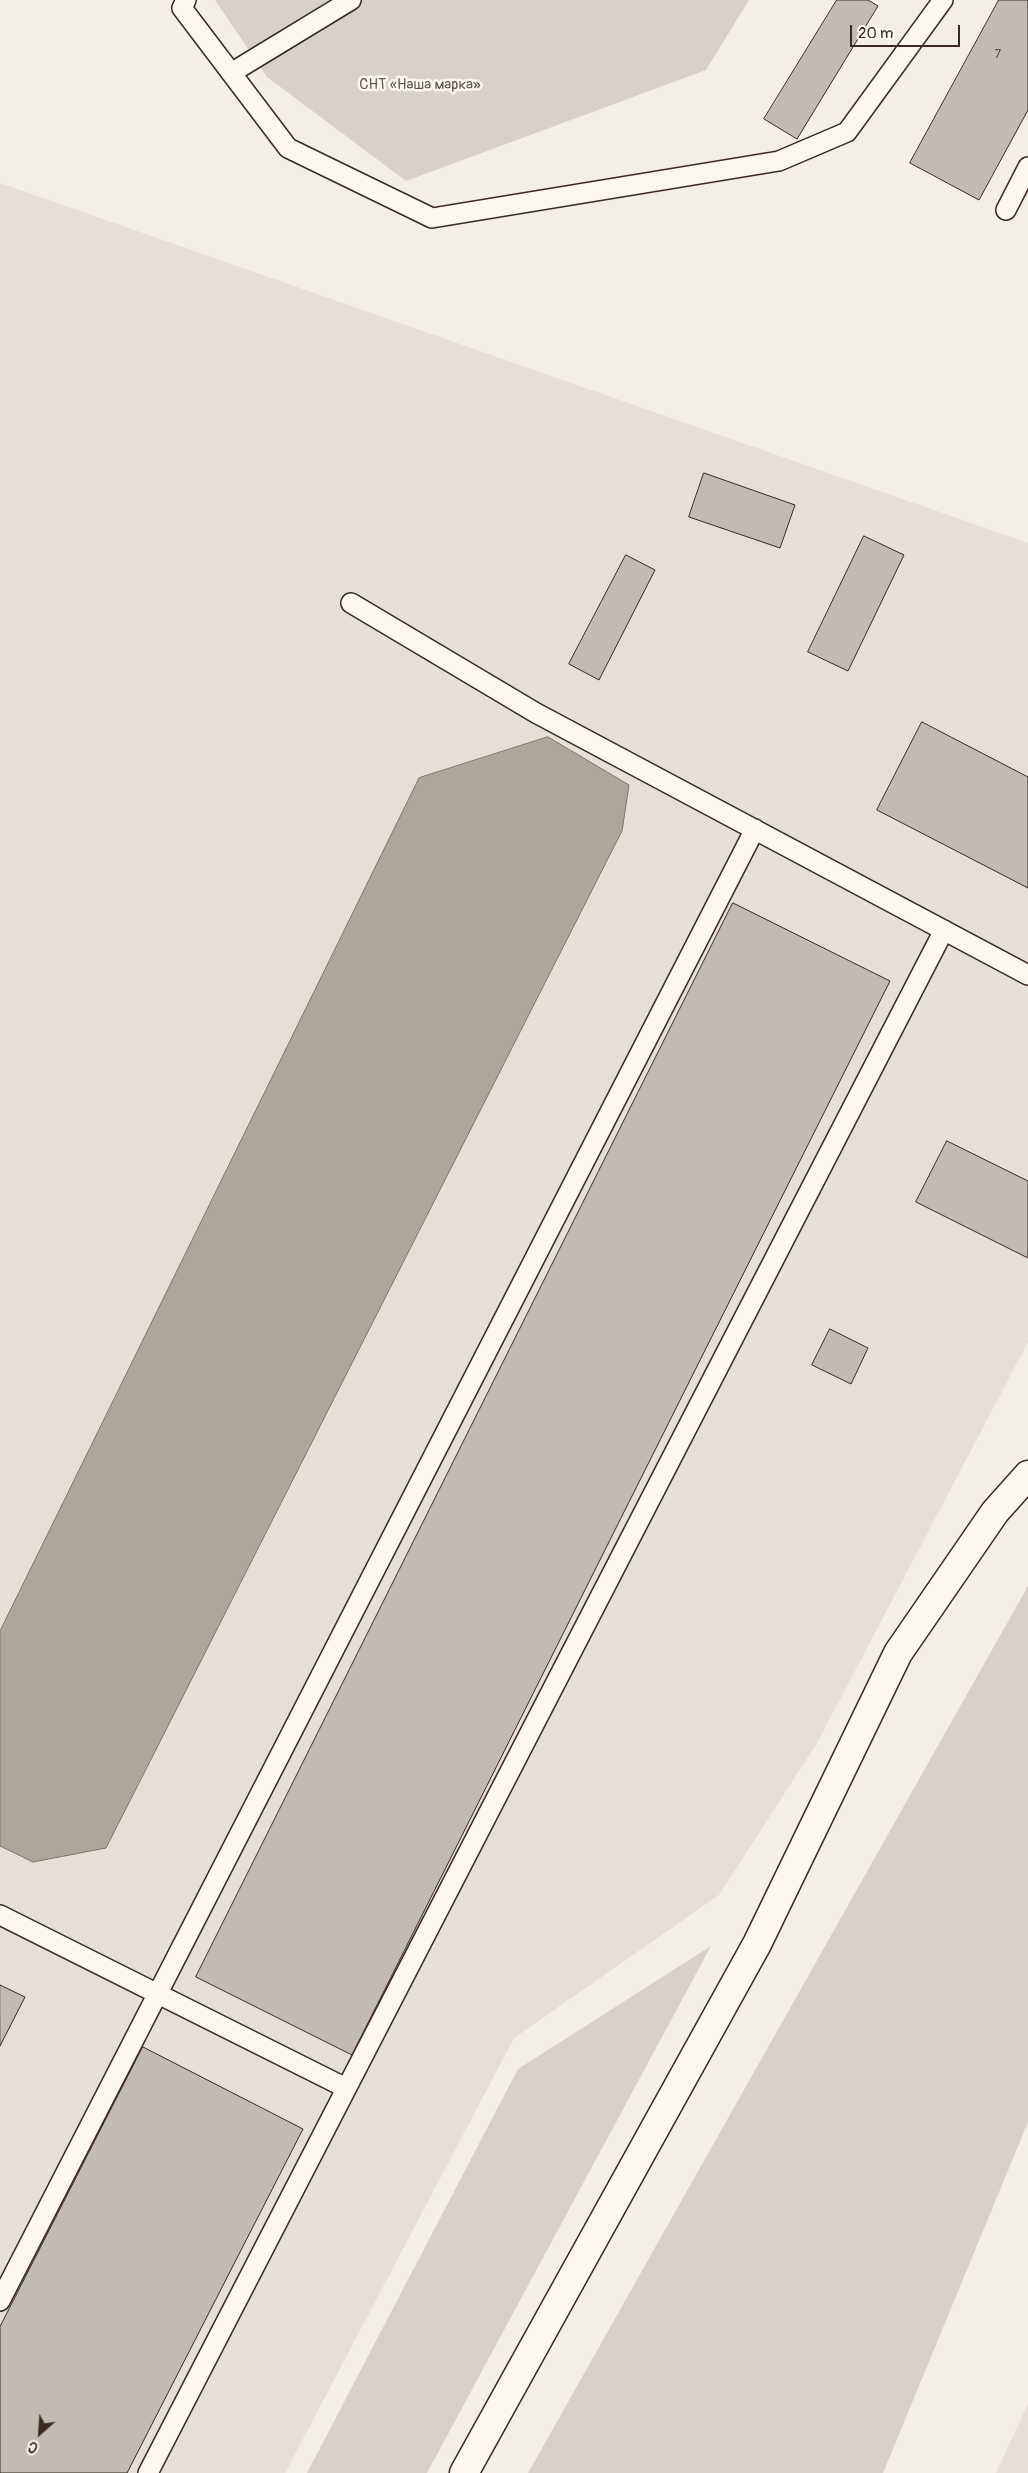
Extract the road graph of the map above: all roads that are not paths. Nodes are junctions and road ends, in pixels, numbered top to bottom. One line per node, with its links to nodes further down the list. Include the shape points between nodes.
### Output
1 (186, 0): 4 (lane, via 182,8)
2 (351, 0): 4 (lane)
3 (943, 0): 4 (lane, via 847,132 779,161 432,218 288,148)
4 (231, 73)
5 (1028, 167): 6 (lane)
6 (1006, 210)
7 (351, 603): 8 (lane, via 536,713)
8 (755, 829): 9 (lane); 13 (lane)
9 (944, 930): 10 (lane); 14 (lane)
10 (1028, 975)
11 (1028, 1475): 17 (street, via 995,1512 898,1653 757,1944)
12 (0, 1915): 13 (lane)
13 (158, 1994): 14 (lane); 15 (lane)
14 (346, 2088): 16 (lane)
15 (0, 2301)
16 (148, 2473)
17 (464, 2473)

